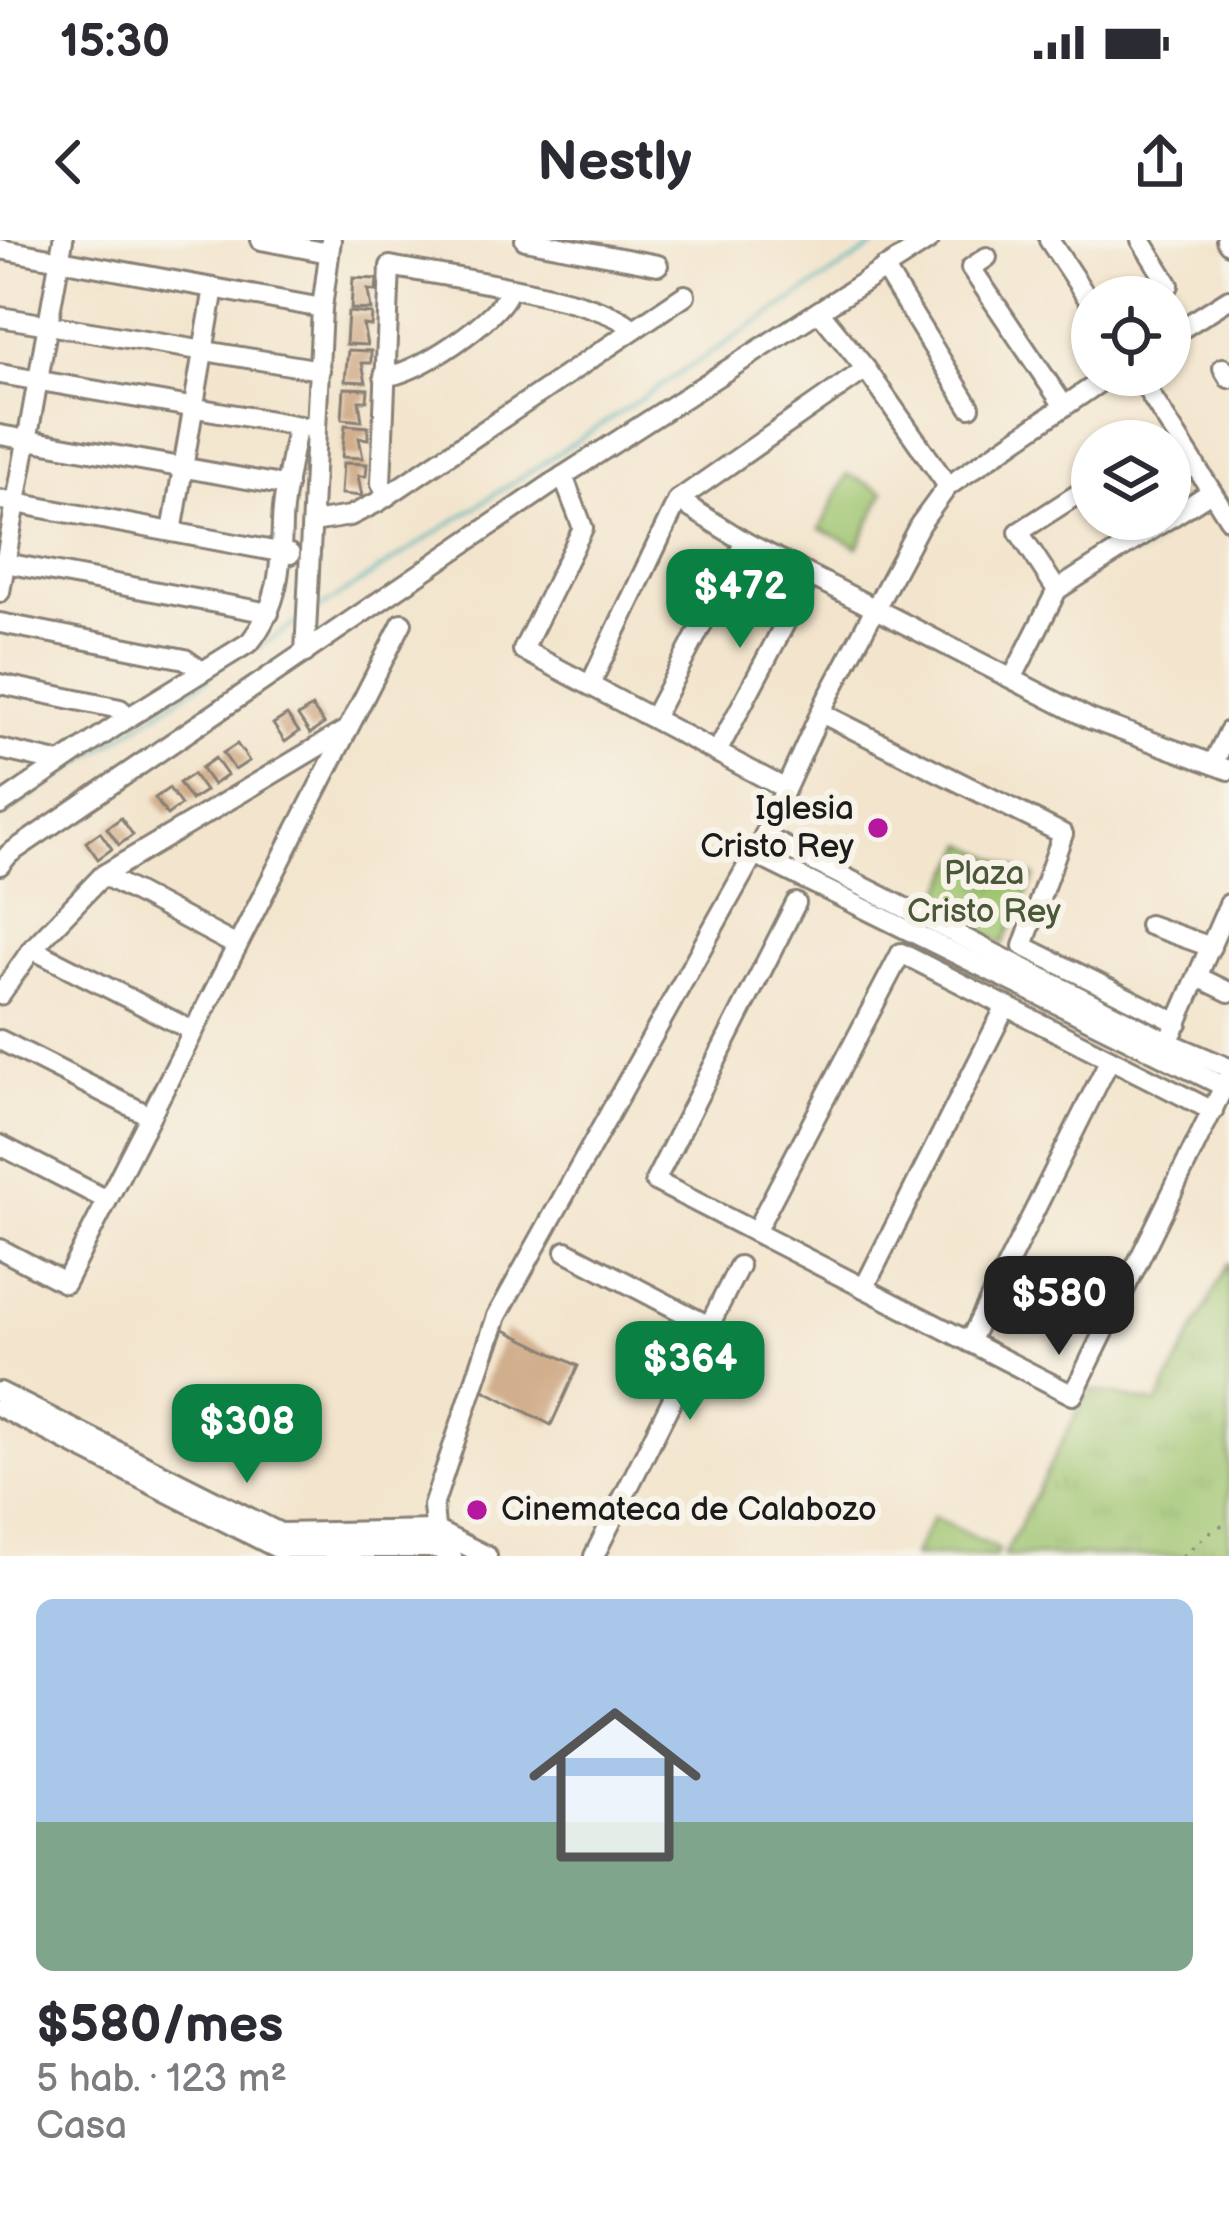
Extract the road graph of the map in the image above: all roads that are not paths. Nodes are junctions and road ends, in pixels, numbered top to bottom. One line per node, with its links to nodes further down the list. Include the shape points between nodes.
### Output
1 (261, 240): 6 (street)
2 (525, 240): 10 (street)
3 (928, 240): 11 (street)
4 (1049, 240): 12 (street)
5 (1141, 240): 13 (street)
6 (330, 247): 18 (street)
7 (0, 249): 8 (street)
8 (61, 250): 14 (street); 22 (street)
9 (987, 257): 33 (street, via 970,268)
10 (658, 265)
11 (884, 268): 19 (street); 32 (street)
12 (1073, 276)
13 (1163, 276)
14 (214, 288): 18 (street); 24 (street)
15 (509, 290): 23 (street, via 619,317); 28 (street, via 488,320 404,374); 28 (street, via 389,266)
16 (685, 295): 23 (street)
17 (1229, 299): 21 (street)
18 (322, 308): 26 (street)
19 (820, 310): 25 (street); 39 (street)
20 (0, 317): 22 (street)
21 (1191, 323)
22 (48, 326): 24 (street); 29 (street)
23 (633, 329): 43 (street)
24 (202, 353): 26 (street); 34 (street)
25 (866, 369): 41 (street); 45 (street)
26 (320, 370): 35 (street)
27 (0, 374): 29 (street)
28 (384, 376): 43 (street)
29 (38, 382): 34 (street); 37 (street)
30 (1079, 396): 33 (street)
31 (1151, 396): 42 (street)
32 (970, 406)
33 (1064, 406): 41 (street)
34 (193, 409): 35 (street); 38 (street)
35 (307, 428): 40 (street); 49 (street)
36 (0, 435): 37 (street)
37 (28, 440): 38 (street); 46 (street)
38 (183, 468): 40 (street); 50 (street)
39 (563, 476): 63 (street); 67 (street, via 583,528 523,650)
40 (287, 486): 53 (street)
41 (948, 486): 59 (street)
42 (1211, 492): 47 (street); 48 (street)
43 (387, 496): 49 (street, via 350,516)
44 (1071, 499): 57 (street, via 1019,532)
45 (678, 500): 52 (street); 67 (street)
46 (8, 501): 50 (street); 55 (street)
47 (1191, 505)
48 (1229, 519)
49 (313, 522): 54 (street)
50 (172, 532): 53 (street)
51 (1136, 540): 57 (street)
52 (746, 542): 56 (street); 70 (street)
53 (283, 552): 54 (street); 60 (street)
54 (310, 558): 63 (street)
55 (3, 562): 58 (street); 60 (street)
56 (810, 576): 59 (street); 74 (street)
57 (1057, 590): 65 (street)
58 (0, 592)
59 (875, 608): 65 (street); 68 (street)
60 (269, 613): 64 (street, via 250,642)
61 (0, 623): 64 (street, via 185,658)
62 (402, 623): 71 (street)
63 (304, 653): 80 (street)
64 (202, 671): 69 (street)
65 (1012, 677): 76 (street, via 1090,719)
66 (0, 684): 69 (street)
67 (590, 685): 70 (street)
68 (821, 713): 77 (street); 93 (street, via 1063,833 1023,946)
69 (129, 717): 75 (street)
70 (652, 718): 74 (street)
71 (346, 730): 81 (street); 85 (street)
72 (1229, 731): 76 (street)
73 (0, 749): 75 (street)
74 (717, 752): 77 (street)
75 (61, 763): 78 (street)
76 (1221, 767)
77 (784, 788): 79 (street)
78 (0, 805)
79 (759, 845): 93 (street); 96 (street); 110 (street, via 497,1316 433,1506)
80 (0, 865)
81 (103, 875): 85 (street); 87 (street)
82 (796, 903): 101 (street, via 655,1181)
83 (1229, 904): 86 (street)
84 (1149, 925): 86 (street)
85 (237, 946): 92 (street)
86 (1211, 946): 88 (street)
87 (32, 950): 90 (street); 92 (street)
88 (1198, 977): 89 (street); 93 (street)
89 (1229, 992)
90 (0, 995)
91 (1006, 1006): 95 (street); 101 (street, via 901,953); 105 (street)
92 (193, 1031): 98 (street)
93 (1173, 1033): 96 (street)
94 (0, 1040): 98 (street)
95 (1110, 1059): 97 (street); 107 (street)
96 (1228, 1080): 97 (street)
97 (1213, 1111): 107 (street, via 1072,1395)
98 (150, 1116): 100 (street)
99 (0, 1145): 100 (street)
100 (107, 1200): 102 (street, via 64,1283)
101 (755, 1232): 105 (street)
102 (0, 1249)
103 (566, 1251): 106 (street)
104 (739, 1266): 106 (street)
105 (865, 1288): 107 (street)
106 (709, 1326): 112 (street)
107 (969, 1342)
108 (0, 1392): 110 (street, via 280,1533)
109 (0, 1408): 110 (street, via 277,1548)
110 (441, 1545): 111 (street)
111 (487, 1556)
112 (594, 1556)

